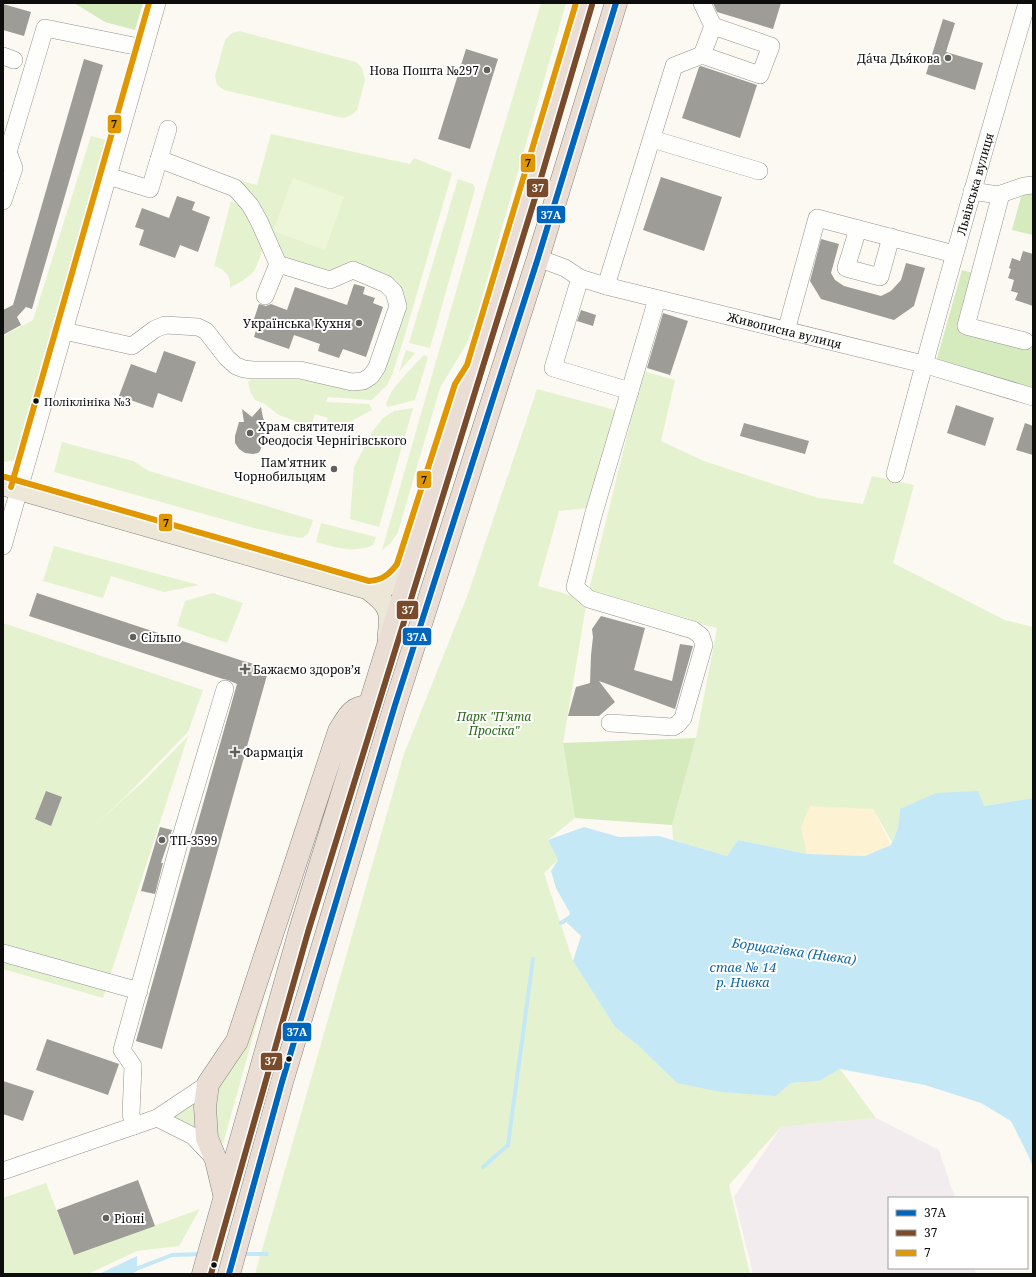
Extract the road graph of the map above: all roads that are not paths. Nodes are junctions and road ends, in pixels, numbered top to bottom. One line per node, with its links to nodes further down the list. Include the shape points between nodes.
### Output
1 (157, 3): 7 (street)
2 (584, 3): 32 (highway)
3 (616, 3): 22 (highway)
4 (702, 3): 6 (street)
5 (1027, 3): 16 (street, Львівська вулиця)
6 (713, 26): 8 (street); 8 (street, via 771,46 760,75)
7 (144, 48): 11 (street, via 45,28); 14 (street)
8 (702, 55): 10 (street, via 674,66)
9 (168, 129): 12 (street)
10 (652, 139): 13 (street); 25 (street)
11 (5, 157): 18 (street, via 14,168)
12 (159, 159): 14 (street, via 150,189); 23 (street, via 235,188 260,221)
13 (759, 171)
14 (108, 176): 29 (street)
15 (1033, 185): 17 (street)
16 (972, 191): 17 (street); 21 (street, Львівська вулиця)
17 (1001, 194): 30 (street, via 966,326)
18 (3, 201)
19 (858, 228): 20 (street); 20 (street, via 846,268 880,277); 28 (street, via 817,218)
20 (891, 237): 21 (street)
21 (954, 254): 31 (street, Львівська вулиця)
22 (538, 258): 24 (street, Живописна вулиця, via 565,268); 52 (highway, via 395,705 282,1082)
23 (278, 264): 26 (street); 29 (street, via 330,280 353,270 386,284 394,292 398,306 377,368 371,376 363,381 352,382 300,370 244,369 227,358 206,331 198,326 165,325 155,328 132,346)
24 (580, 278): 25 (street, Живописна вулиця); 33 (street, via 553,368)
25 (606, 286): 27 (street, Живописна вулиця)
26 (264, 296)
27 (657, 299): 28 (street, Живописна вулиця); 33 (street)
28 (786, 330): 31 (street, Живописна вулиця)
29 (64, 331): 36 (street)
30 (1025, 341)
31 (923, 364): 34 (street, Живописна вулиця); 35 (street, Львівська вулиця)
32 (474, 368): 38 (main road, via 463,386 404,568 389,585); 39 (highway)
33 (630, 391): 42 (street, via 575,587 589,599 693,630 701,636 704,645 683,718 678,724 673,727)
34 (1033, 397)
35 (895, 474)
36 (11, 487): 37 (street); 38 (main road)
37 (3, 546)
38 (368, 589): 39 (main road, via 382,599 388,609 390,624)
39 (387, 646): 41 (highway)
40 (225, 689): 44 (street)
41 (369, 706): 45 (highway, via 360,706 351,712 339,731 237,1041); 50 (highway, via 300,930)
42 (610, 723)
43 (3, 953): 44 (street)
44 (139, 991): 47 (street, via 122,1050 133,1066 131,1114)
45 (208, 1084): 46 (street); 48 (highway, via 205,1107 207,1138)
46 (156, 1118): 47 (street); 48 (street, via 193,1136)
47 (134, 1126): 49 (street)
48 (216, 1160): 50 (highway)
49 (3, 1171)
50 (225, 1199): 51 (highway)
51 (204, 1273)
52 (229, 1274)

